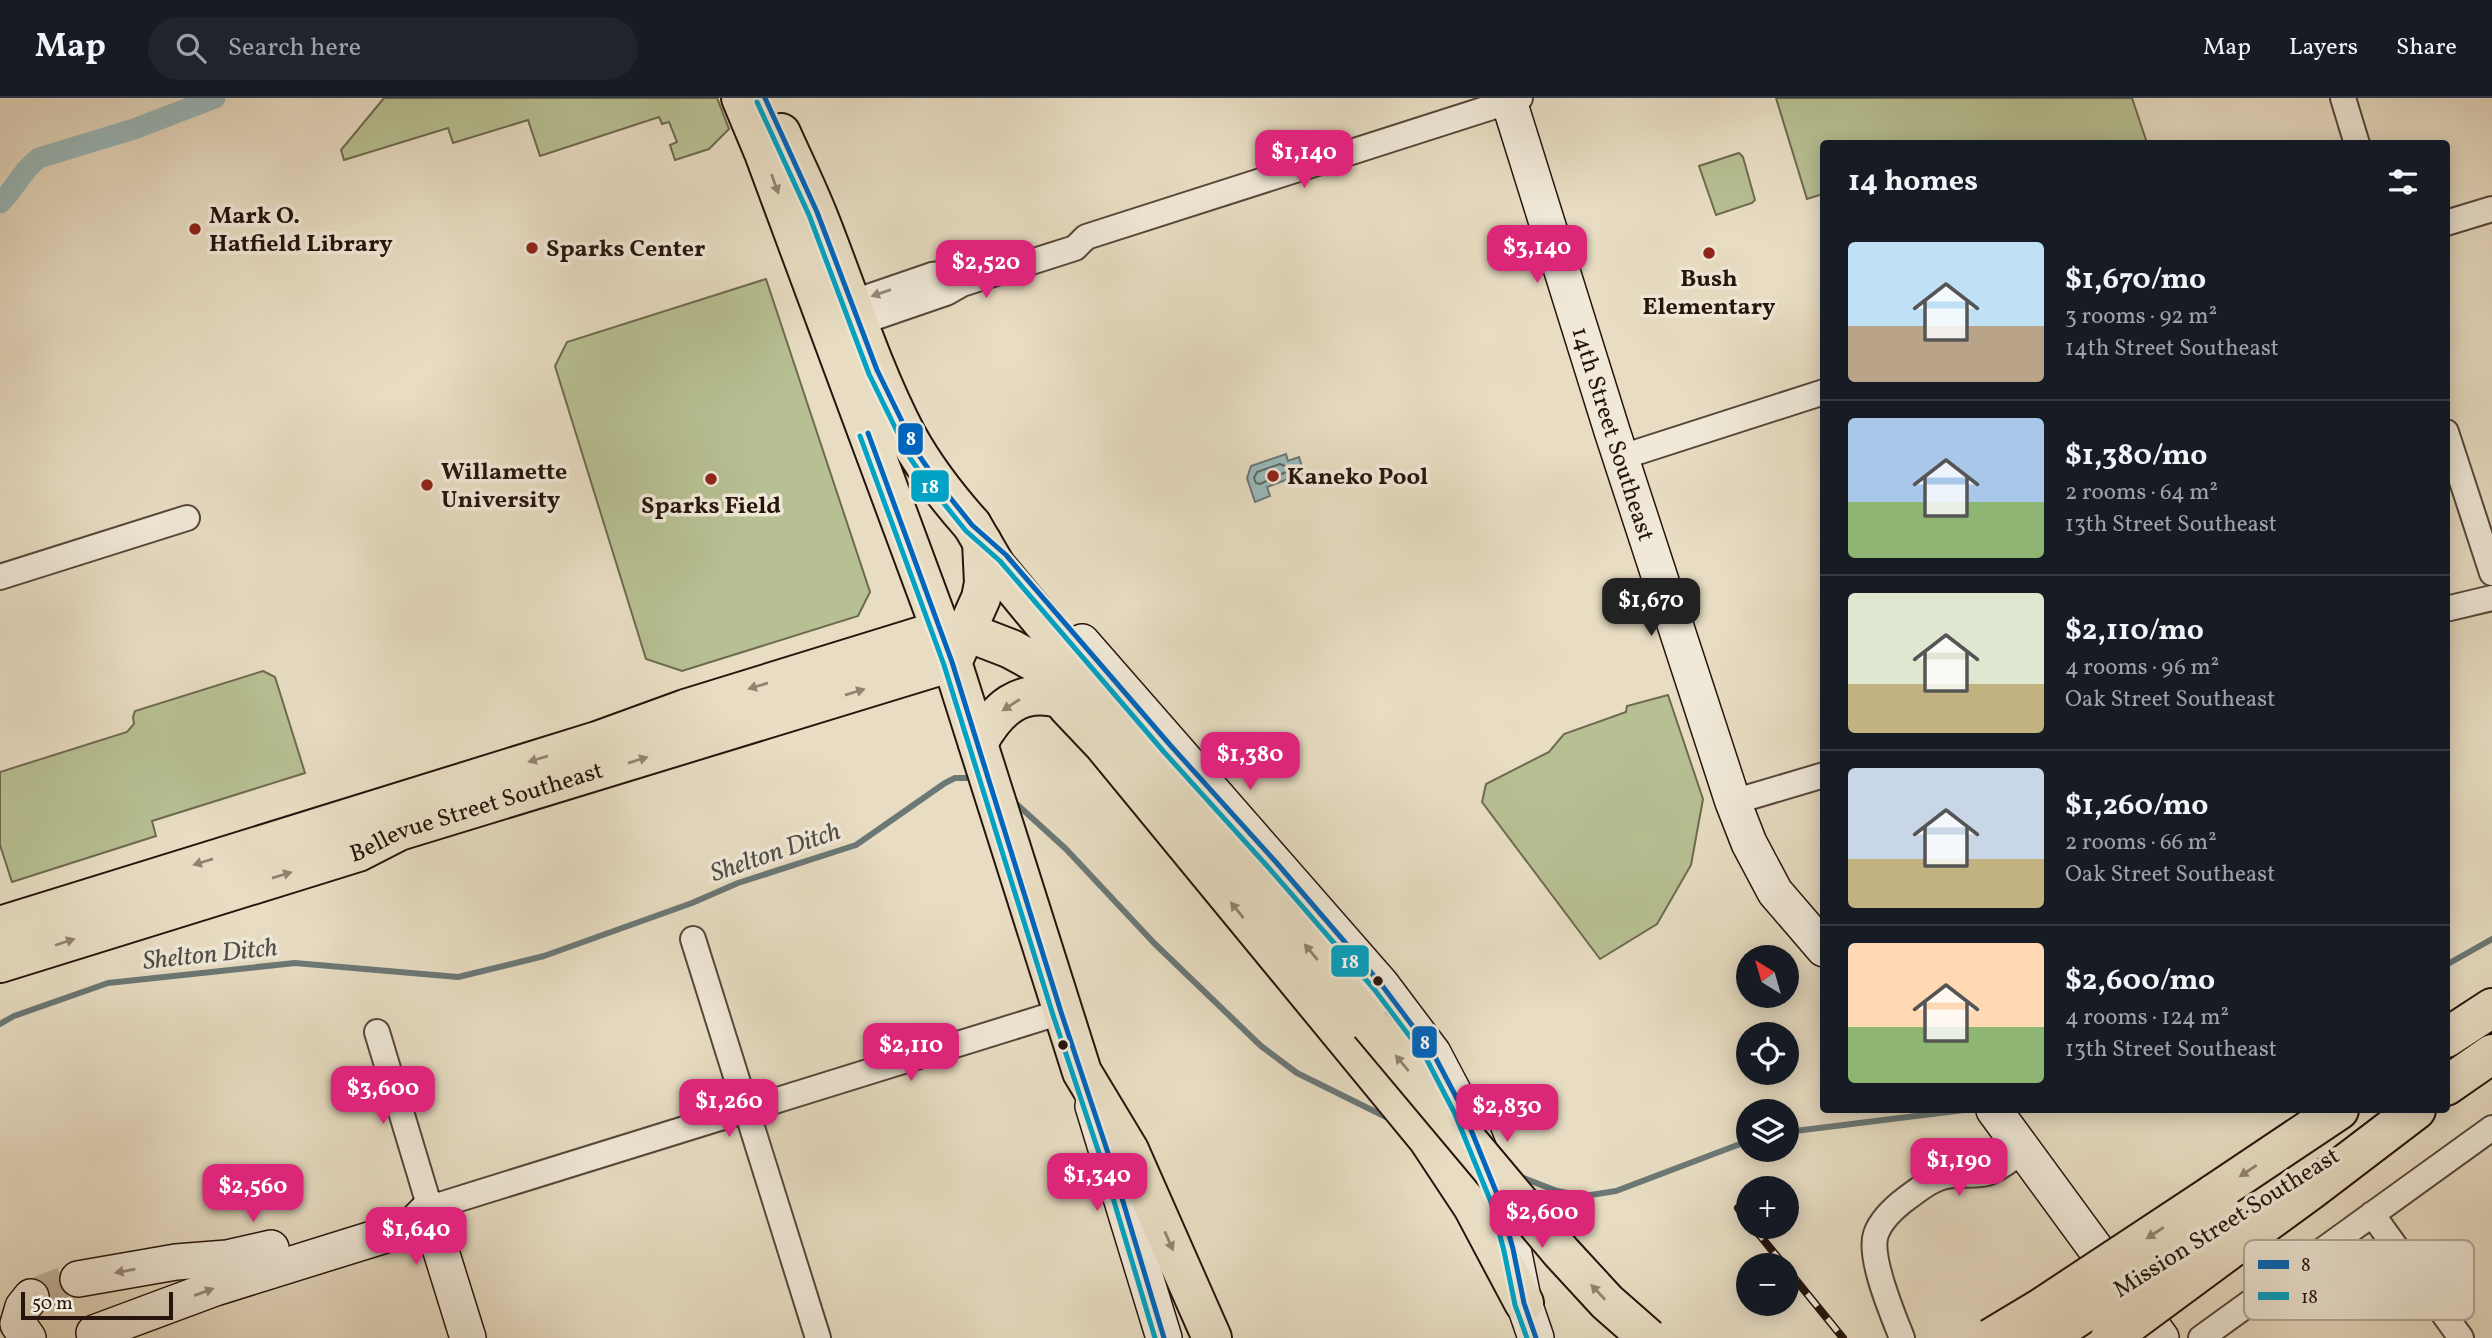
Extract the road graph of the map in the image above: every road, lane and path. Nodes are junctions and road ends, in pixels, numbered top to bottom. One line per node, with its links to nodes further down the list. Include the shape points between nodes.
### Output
1 (741, 98): 8 (main road, one-way to 8)
2 (765, 98): 8 (main road, via 817,212)
3 (2343, 98): 5 (street)
4 (1512, 99): 8 (street, via 1086,237 1075,248 946,293); 13 (street, 14th Street Southeast)
5 (2356, 140)
6 (2492, 209): 7 (street)
7 (2450, 222)
8 (841, 317): 9 (main road); 11 (main road, via 877,370)
9 (844, 368): 11 (main road, via 874,404 891,435); 20 (main road)
10 (1820, 393): 13 (street)
11 (906, 434): 15 (main road)
12 (2450, 444): 16 (street)
13 (1622, 457): 25 (street, 14th Street Southeast)
14 (187, 518): 17 (street)
15 (977, 534): 20 (main road, via 984,583 981,598); 22 (main road, via 996,566); 45 (street, bridge, via 1006,555 1033,585 1381,984 1433,1053 1463,1110)
16 (2492, 573)
17 (0, 577)
18 (2492, 598): 19 (street)
19 (2450, 608)
20 (953, 641): 21 (main road, via 1011,649); 23 (main road); 26 (main road, Bellevue Street Southeast, one-way to 26, via 685,709 597,741); 29 (main road, Bellevue Street Southeast, one-way to 20, via 358,852 399,831)
21 (1051, 682): 22 (main road, via 1073,683); 23 (main road, one-way to 23, via 1045,695 1008,705 989,724); 34 (main road, one-way to 21, via 1258,935)
22 (1127, 730): 34 (main road, one-way to 22)
23 (979, 747): 31 (main road)
24 (1820, 776): 25 (street)
25 (1733, 802): 28 (street, 14th Street Southeast, via 1775,892)
26 (0, 926)
27 (694, 939): 38 (street)
28 (1820, 944)
29 (0, 963)
30 (2492, 1008): 33 (main road)
31 (1061, 1012): 36 (main road); 38 (street)
32 (377, 1032): 46 (street)
33 (2450, 1035)
34 (1365, 1040): 45 (main road, via 1428,1139); 63 (main road, one-way to 34, bridge, via 1607,1302)
35 (2492, 1054): 37 (main road)
36 (1082, 1072): 60 (street); 61 (main road, one-way to 61, via 1129,1150)
37 (2450, 1083)
38 (747, 1110): 46 (street); 59 (street)
39 (1996, 1113): 44 (street)
40 (2337, 1113): 48 (main road, Mission Street Southeast, one-way to 48)
41 (2402, 1113): 48 (main road, Mission Street Southeast)
42 (2412, 1113): 48 (main road, via 2311,1190)
43 (2492, 1128): 47 (street)
44 (2020, 1145): 64 (street, via 1994,1170 1947,1175 1927,1183 1896,1207 1878,1229 1874,1238 1881,1280); 68 (street)
45 (1486, 1203): 53 (main road)
46 (430, 1208): 51 (street, one-way to 51, via 408,1208 258,1252); 56 (street, one-way to 46, via 215,1288 411,1227); 58 (street)
47 (2372, 1214): 49 (street); 50 (street)
48 (2228, 1217): 65 (main road, Mission Street Southeast, one-way to 65, bridge, via 2041,1308); 66 (main road, Mission Street Southeast, bridge); 67 (main road, bridge)
49 (2336, 1240)
50 (2390, 1240)
51 (78, 1279)
52 (31, 1297): 57 (street, via 18,1324)
53 (1524, 1303): 62 (street)
54 (2244, 1307): 69 (street)
55 (2447, 1320): 70 (street)
56 (94, 1333)
57 (28, 1338)
58 (468, 1338)
59 (818, 1338)
60 (1164, 1338)
61 (1212, 1338)
62 (1536, 1338)
63 (1648, 1338)
64 (1902, 1338)
65 (1991, 1338)
66 (2046, 1338)
67 (2110, 1338)
68 (2161, 1338)
69 (2201, 1338)
70 (2460, 1338)

